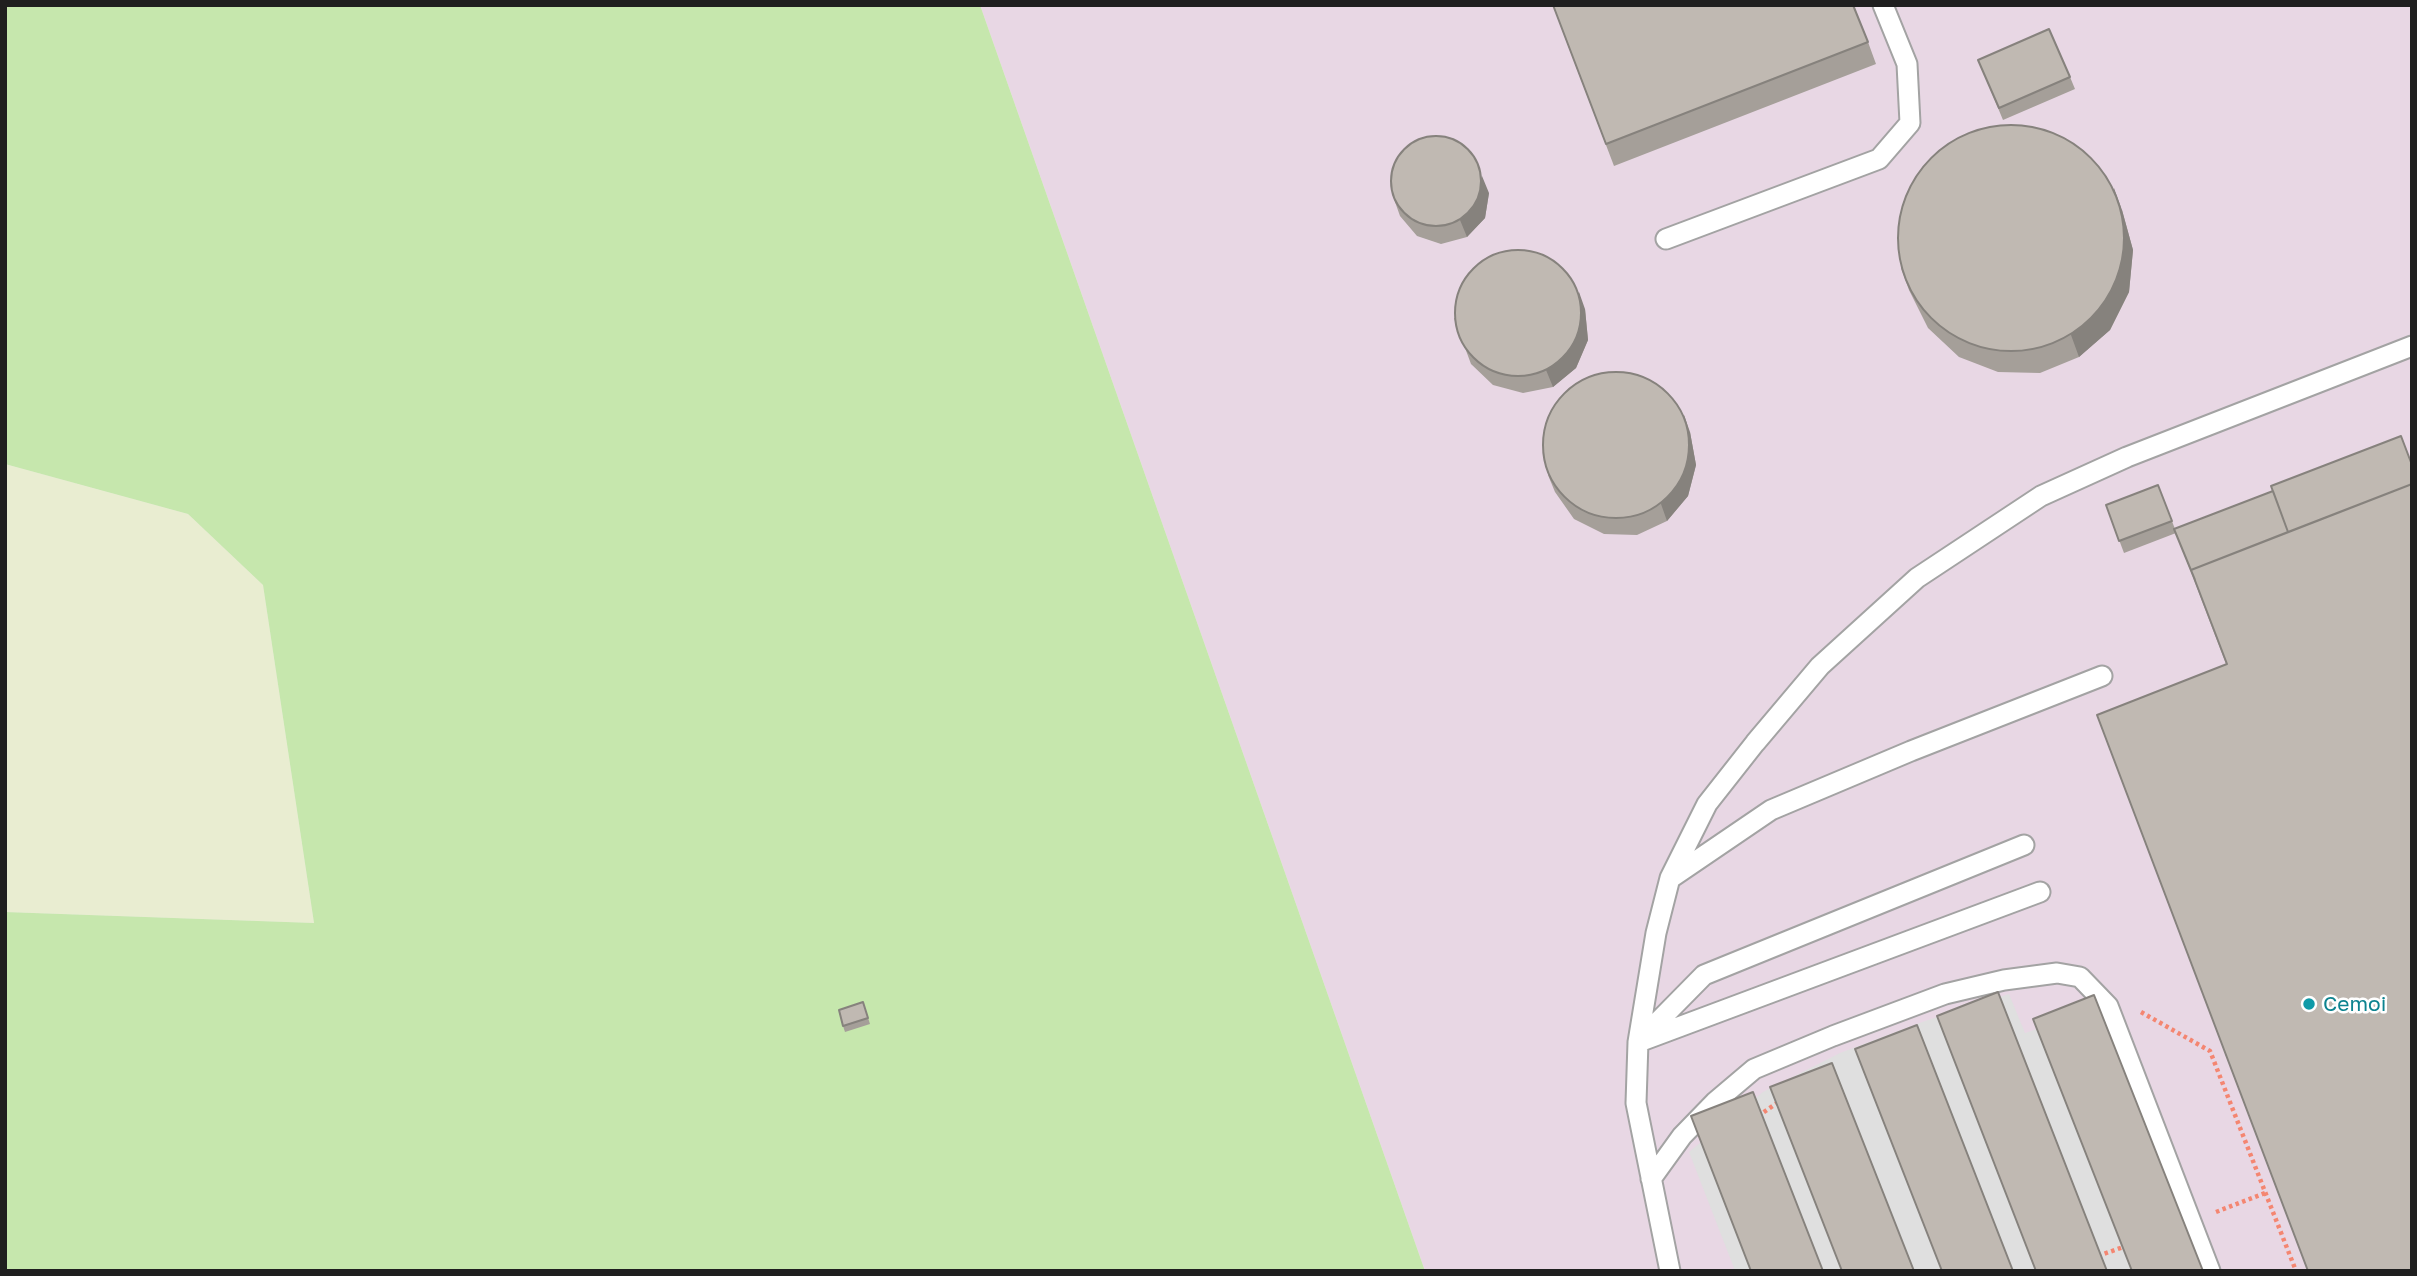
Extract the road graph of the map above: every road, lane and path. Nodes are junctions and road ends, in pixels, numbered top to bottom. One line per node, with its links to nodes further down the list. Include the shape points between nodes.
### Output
1 (1883, 5): 2 (lane, via 1907,64 1910,123 1879,159)
2 (1665, 239)
3 (2412, 346): 6 (lane, via 2127,457 2042,496 1917,578 1820,666 1755,743 1707,804)
4 (2102, 676): 6 (lane, via 1771,810)
5 (2024, 845): 9 (lane, via 1704,975)
6 (1670, 878): 9 (lane)
7 (2040, 892): 9 (lane)
8 (2108, 1006): 12 (lane, via 2080,977 2057,973 1945,993 1754,1069 1682,1136); 14 (lane); 15 (path, via 2124,1003 2210,1051)
9 (1638, 1042): 12 (lane, via 1636,1103)
10 (1790, 1096): 11 (path)
11 (1747, 1124)
12 (1651, 1180): 13 (lane)
13 (1670, 1271)
14 (2210, 1271)
15 (2296, 1271)

